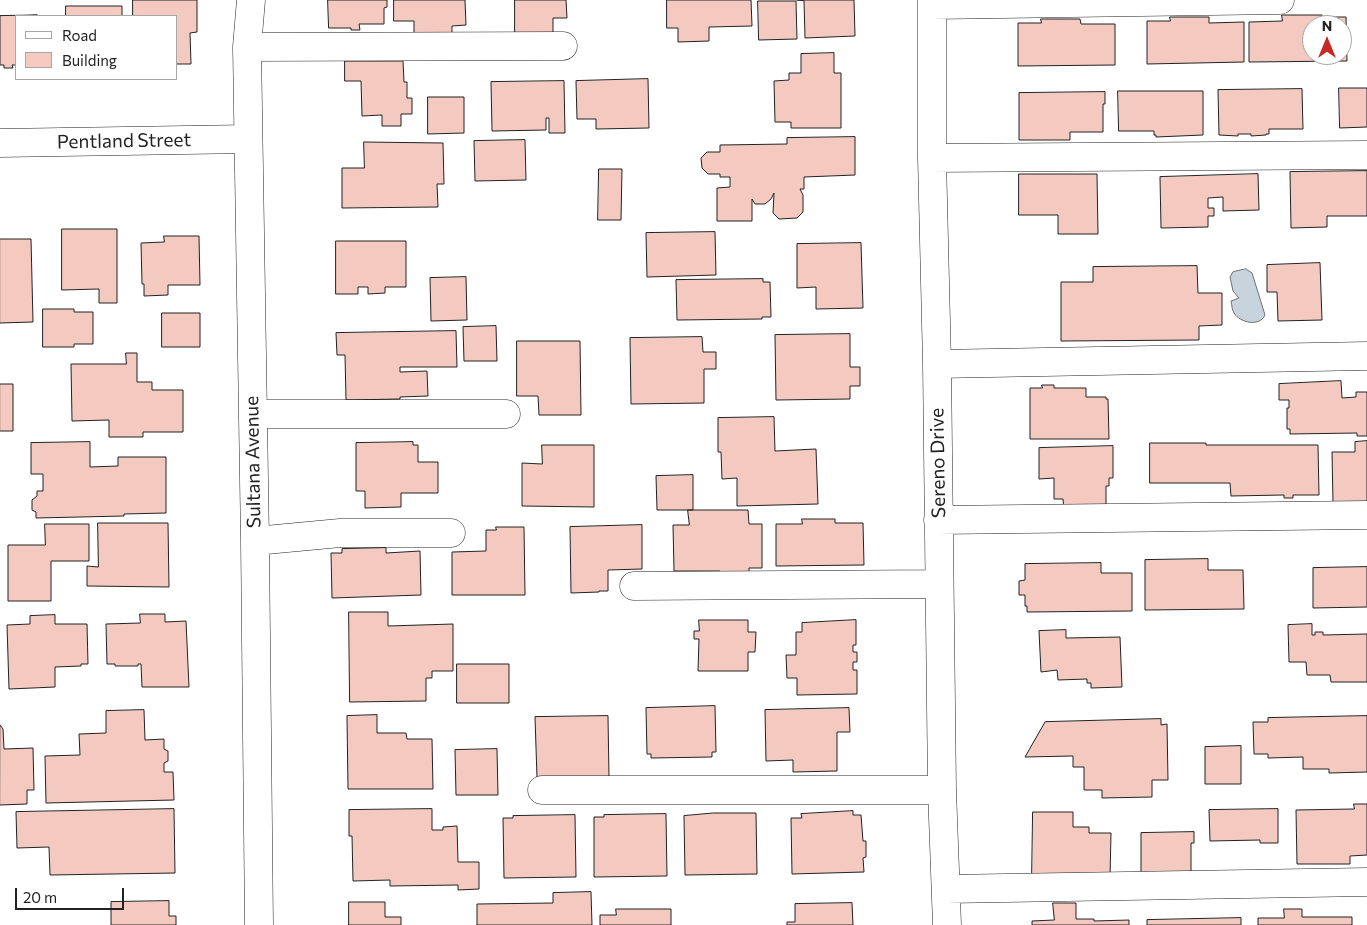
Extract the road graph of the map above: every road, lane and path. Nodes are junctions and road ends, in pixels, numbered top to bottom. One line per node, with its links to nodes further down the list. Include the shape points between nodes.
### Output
1 (251, 0): 5 (street, Sultana Avenue)
2 (1280, 0): 3 (street)
3 (932, 3): 9 (street, Sereno Drive)
4 (563, 46): 5 (street)
5 (247, 47): 6 (street, Sultana Avenue)
6 (248, 139): 7 (street, Pentland Street); 12 (street, Sultana Avenue)
7 (0, 143)
8 (1367, 154): 9 (street)
9 (932, 158): 11 (street, Sereno Drive)
10 (1367, 356): 11 (street)
11 (937, 364): 15 (street, Sereno Drive)
12 (253, 414): 13 (street); 17 (street, Sultana Avenue)
13 (506, 414)
14 (1367, 516): 15 (street)
15 (938, 520): 18 (street, Sereno Drive)
16 (451, 533): 17 (street, via 340,533)
17 (255, 541): 24 (street, Sultana Avenue)
18 (939, 584): 19 (street); 21 (street, Sereno Drive)
19 (634, 586)
20 (542, 790): 21 (street)
21 (942, 790): 23 (street, Sereno Drive)
22 (1367, 882): 23 (street)
23 (946, 890): 25 (street, Sereno Drive)
24 (259, 925)
25 (947, 925)

